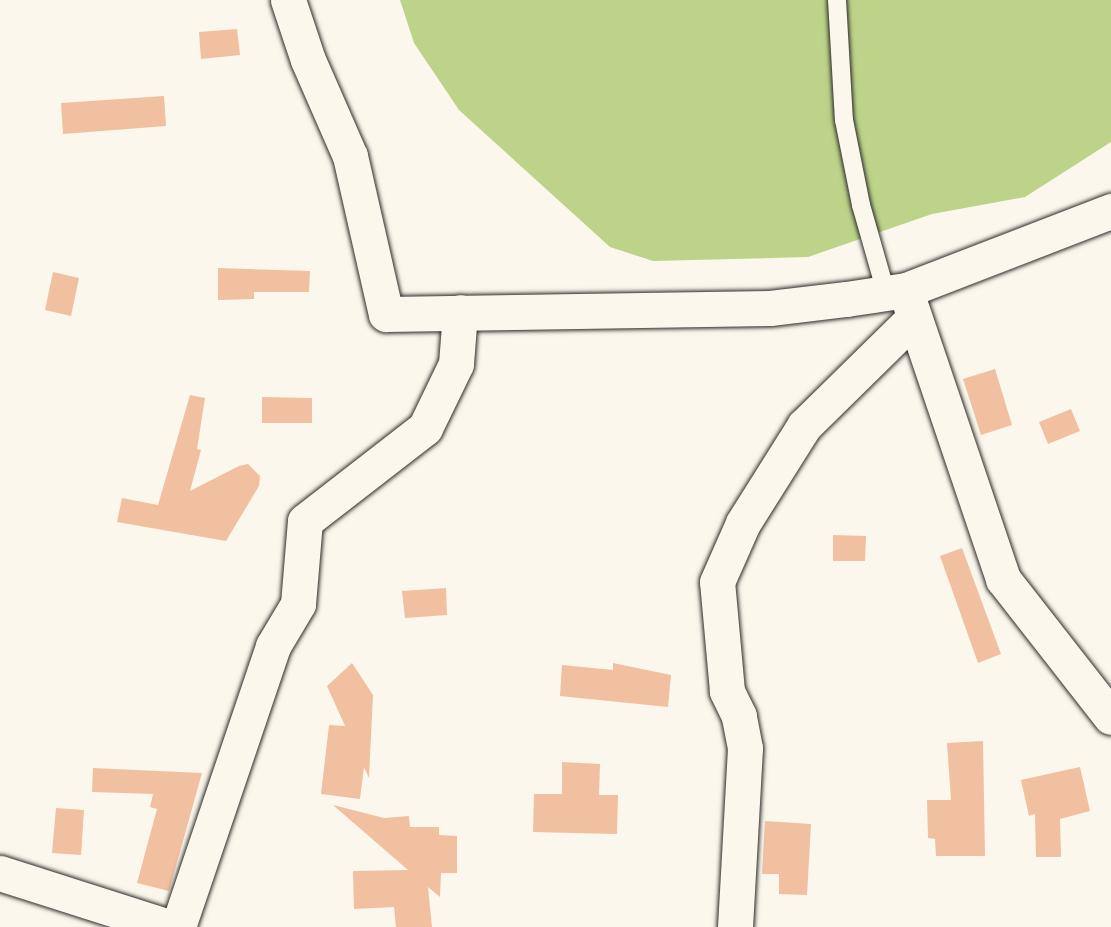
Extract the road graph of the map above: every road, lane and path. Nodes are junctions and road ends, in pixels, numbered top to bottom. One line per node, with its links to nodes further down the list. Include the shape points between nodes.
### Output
1 (288, 0): 5 (street, via 308,60 350,156 386,314)
2 (837, 0): 4 (lane, via 844,120 861,205)
3 (1111, 211): 4 (street)
4 (902, 300): 5 (street, via 770,308); 6 (street, via 1003,579); 9 (street, via 804,426 743,523 718,582 727,691 739,716 745,748)
5 (460, 312): 8 (street, via 456,365 425,428 305,521 298,604 273,646)
6 (1111, 717)
7 (0, 873): 8 (street)
8 (165, 926)
9 (735, 927)

